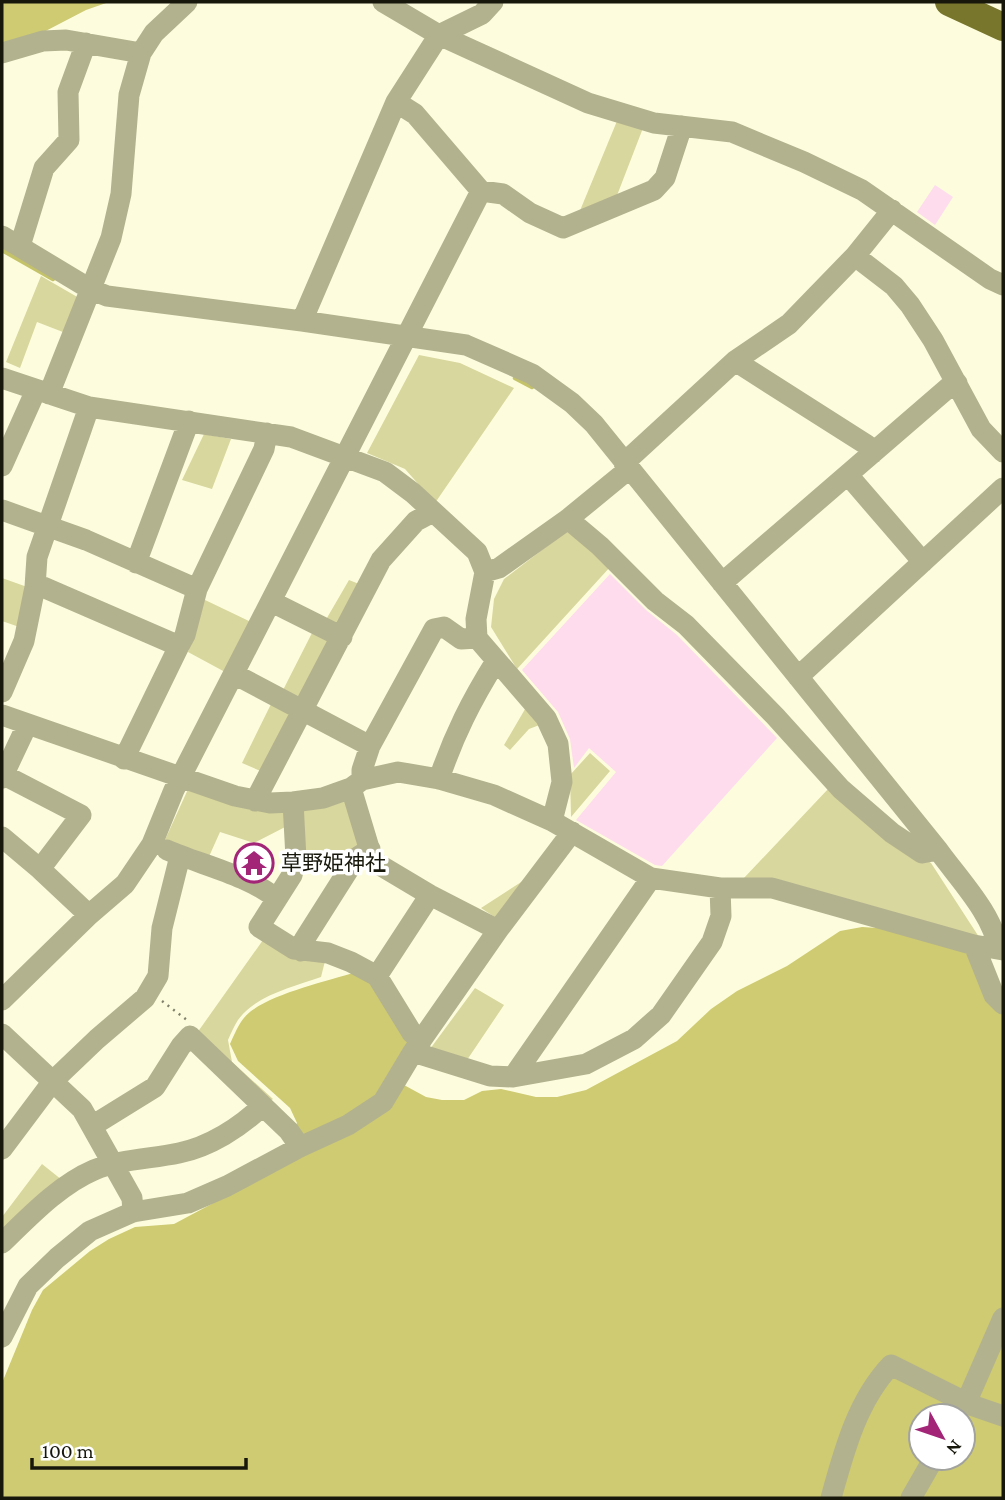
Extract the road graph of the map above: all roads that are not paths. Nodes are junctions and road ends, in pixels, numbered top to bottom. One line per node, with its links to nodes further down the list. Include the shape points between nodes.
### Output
1 (187, 2): 9 (street, via 154,33)
2 (383, 2): 6 (street)
3 (493, 2): 6 (street, via 482,14)
4 (948, 2): 5 (main road)
5 (1003, 27)
6 (439, 35): 10 (street); 11 (street, via 588,103 654,123)
7 (86, 43): 8 (street, via 43,41); 9 (street); 14 (street, via 68,92 69,140 44,168)
8 (2, 53)
9 (141, 53): 17 (street, via 129,95 121,194 111,238)
10 (396, 102): 12 (street, via 415,114); 18 (street)
11 (682, 126): 12 (street, via 665,178 654,190 563,228 530,214 502,194); 13 (street, via 732,132 816,167)
12 (481, 191): 19 (street)
13 (892, 210): 15 (street); 16 (street)
14 (11, 241): 17 (street)
15 (855, 257): 20 (street, via 789,324); 22 (street, via 911,305)
16 (1003, 285)
17 (90, 289): 18 (street, via 107,296); 23 (street)
18 (302, 321): 19 (street)
19 (404, 342): 30 (street); 31 (street, via 466,345 532,374 594,424)
20 (735, 361): 29 (street); 31 (street)
21 (2, 378): 23 (street)
22 (957, 383): 28 (street, via 981,429); 29 (street)
23 (43, 392): 24 (street); 27 (street)
24 (89, 407): 25 (street); 37 (street)
25 (189, 421): 26 (street); 39 (street)
26 (267, 433): 30 (street); 43 (street, via 264,449)
27 (5, 452)
28 (1003, 452)
29 (873, 453): 32 (street)
30 (344, 457): 35 (street, via 385,472); 44 (street)
31 (627, 466): 36 (street); 41 (street)
32 (848, 474): 38 (street); 41 (street)
33 (1003, 488): 38 (street)
34 (2, 510): 37 (street)
35 (433, 512): 40 (street, via 477,552); 45 (street, via 416,521 382,559)
36 (568, 519): 40 (street, via 499,568); 68 (street, via 686,625 841,789 922,853)
37 (46, 527): 39 (street); 42 (street)
38 (923, 562): 50 (street)
39 (136, 563): 43 (street)
40 (485, 572): 46 (street)
41 (722, 583): 50 (street)
42 (35, 587): 47 (street); 51 (street, via 24,641)
43 (197, 589): 47 (street)
44 (272, 602): 45 (street); 49 (street)
45 (342, 637): 52 (street)
46 (477, 638): 48 (street); 55 (street, via 461,639 444,627 434,629)
47 (179, 646): 56 (street)
48 (496, 661): 59 (street, via 464,715); 63 (street, via 546,718 558,744 562,782)
49 (234, 674): 52 (street); 58 (street)
50 (797, 677): 68 (street)
51 (2, 692)
52 (303, 710): 55 (street); 61 (street)
53 (2, 715): 54 (street)
54 (27, 725): 56 (street); 57 (street)
55 (370, 746): 60 (street)
56 (124, 759): 58 (street)
57 (3, 777): 70 (street, via 81,815)
58 (181, 777): 61 (street); 66 (street)
59 (439, 779): 60 (street, via 398,772); 63 (street, via 494,795)
60 (356, 784): 62 (street, via 323,798); 67 (street)
61 (255, 801): 62 (street)
62 (293, 802): 74 (street, via 296,858 292,875)
63 (552, 821): 64 (street)
64 (572, 832): 71 (street); 76 (street)
65 (2, 837): 70 (street)
66 (152, 844): 69 (street); 75 (street, via 125,884)
67 (370, 849): 73 (street, via 373,861); 78 (street, via 356,858 304,940)
68 (938, 850): 77 (street, via 985,914 997,938)
69 (180, 856): 74 (street, via 245,881); 85 (street, via 162,928 158,976 145,998)
70 (40, 869): 75 (street)
71 (651, 878): 72 (street); 84 (street)
72 (720, 888): 77 (street, via 794,893); 84 (street, via 720,916 712,942 661,1015 634,1039 586,1064)
73 (430, 895): 76 (street); 79 (street)
74 (276, 899): 78 (street, via 259,927)
75 (89, 915): 80 (street)
76 (498, 930): 83 (street)
77 (991, 948): 81 (street, via 994,995)
78 (302, 951): 79 (street, via 328,953)
79 (377, 976): 83 (street)
80 (2, 1000)
81 (1003, 1003)
82 (2, 1034): 85 (street)
83 (417, 1046): 84 (street, via 490,1076); 88 (street, via 383,1102 348,1125)
84 (513, 1077)
85 (53, 1081): 87 (street, via 82,1108); 89 (street)
86 (262, 1106): 87 (street, via 190,1036 155,1087); 88 (street); 90 (street, via 216,1140 183,1153)
87 (92, 1126): 90 (street)
88 (299, 1147): 91 (street, via 188,1203)
89 (2, 1149)
90 (113, 1164): 91 (street, via 132,1198); 92 (street, via 65,1187)
91 (133, 1212): 94 (street, via 90,1231 57,1258 28,1286)
92 (2, 1243)
93 (1003, 1318): 96 (street)
94 (2, 1337)
95 (956, 1402): 100 (street, via 891,1365 877,1379 848,1437)
96 (968, 1402)
97 (977, 1410): 98 (street)
98 (1003, 1416)
99 (926, 1472): 101 (street)
100 (831, 1498)
101 (911, 1498)

